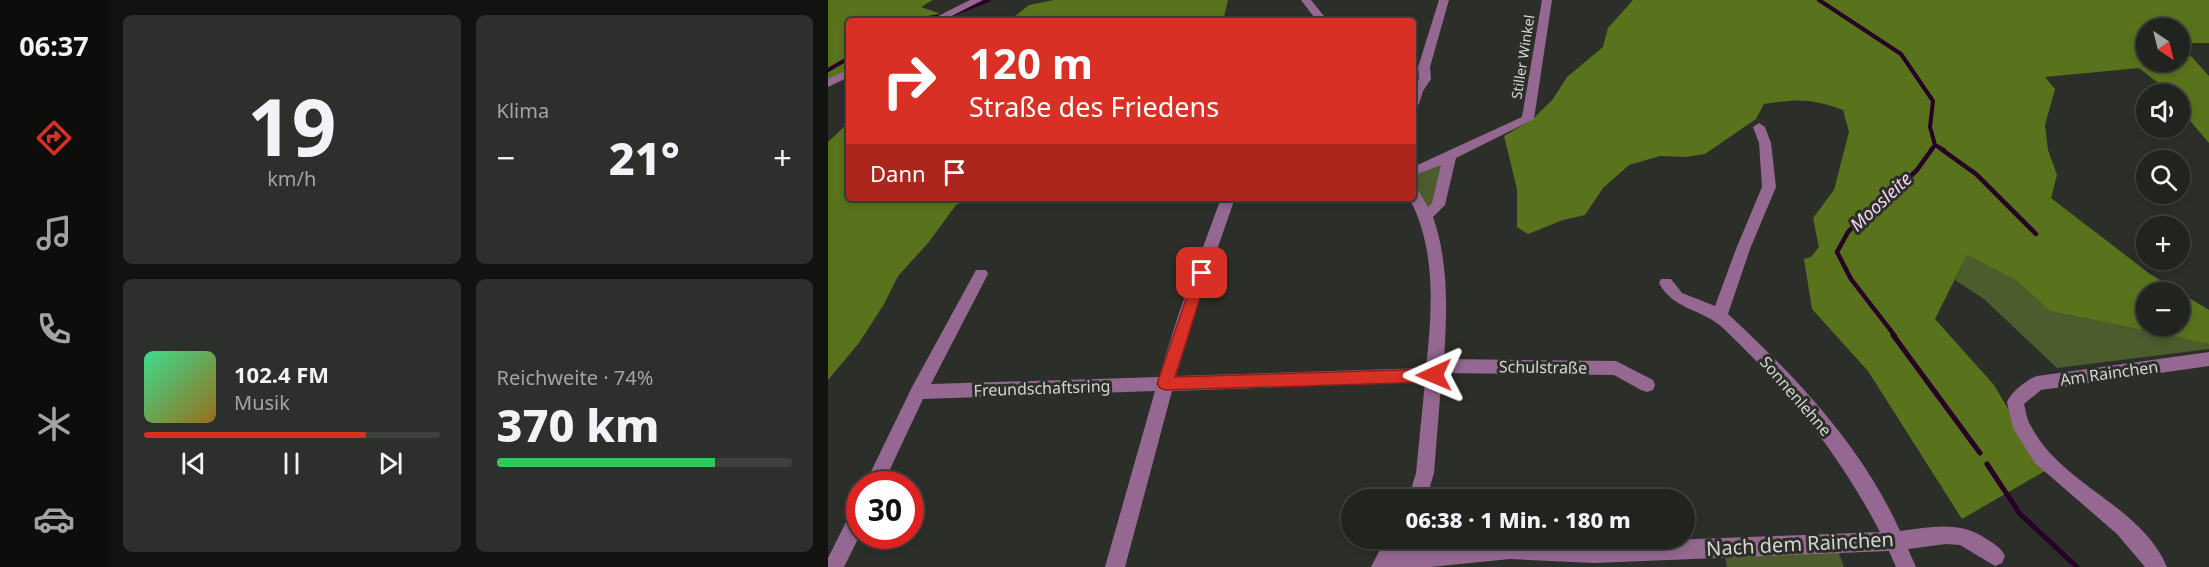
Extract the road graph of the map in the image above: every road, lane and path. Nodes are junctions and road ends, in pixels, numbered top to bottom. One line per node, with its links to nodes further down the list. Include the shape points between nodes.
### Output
1 (978, 0): 5 (street)
2 (1306, 0): 6 (street)
3 (1444, 0): 9 (street, via 1424,67 1425,79)
4 (1547, 0): 11 (street, Stiller Winkel, via 1528,119)
5 (940, 18)
6 (1321, 18)
7 (846, 74): 8 (street)
8 (828, 84)
9 (1416, 94)
10 (1759, 127): 18 (street, via 1765,143 1769,187)
11 (1450, 156): 12 (street); 15 (street, via 1437,206)
12 (1416, 170)
13 (1416, 198): 15 (street)
14 (1227, 201): 21 (street)
15 (1426, 216): 20 (street, via 1440,309)
16 (981, 274): 23 (street)
17 (1666, 283): 18 (street, Sonnenlehne, via 1677,298)
18 (1720, 315): 26 (street, Sonnenlehne, via 1783,377 1831,437 1879,507)
19 (2209, 359): 34 (street, Am Rainchen, via 2037,384 2015,402 2022,428 2041,457 2124,527)
20 (1434, 371): 21 (street, Schulstraße); 22 (street, Schulstraße, via 1616,368); 25 (street)
21 (1165, 384): 23 (street, Freundschaftsring); 32 (street)
22 (1647, 385)
23 (918, 392): 24 (street)
24 (880, 471)
25 (1420, 489)
26 (1896, 541): 29 (street, Nach dem Rainchen, via 1960,536); 30 (street, Nach dem Rainchen, via 1594,553 1510,549); 33 (street, Sonnenlehne)
27 (846, 543): 31 (street)
28 (1391, 549): 30 (street)
29 (1995, 556)
30 (1382, 565)
31 (834, 567)
32 (1115, 567)
33 (1906, 567)
34 (2157, 567)

